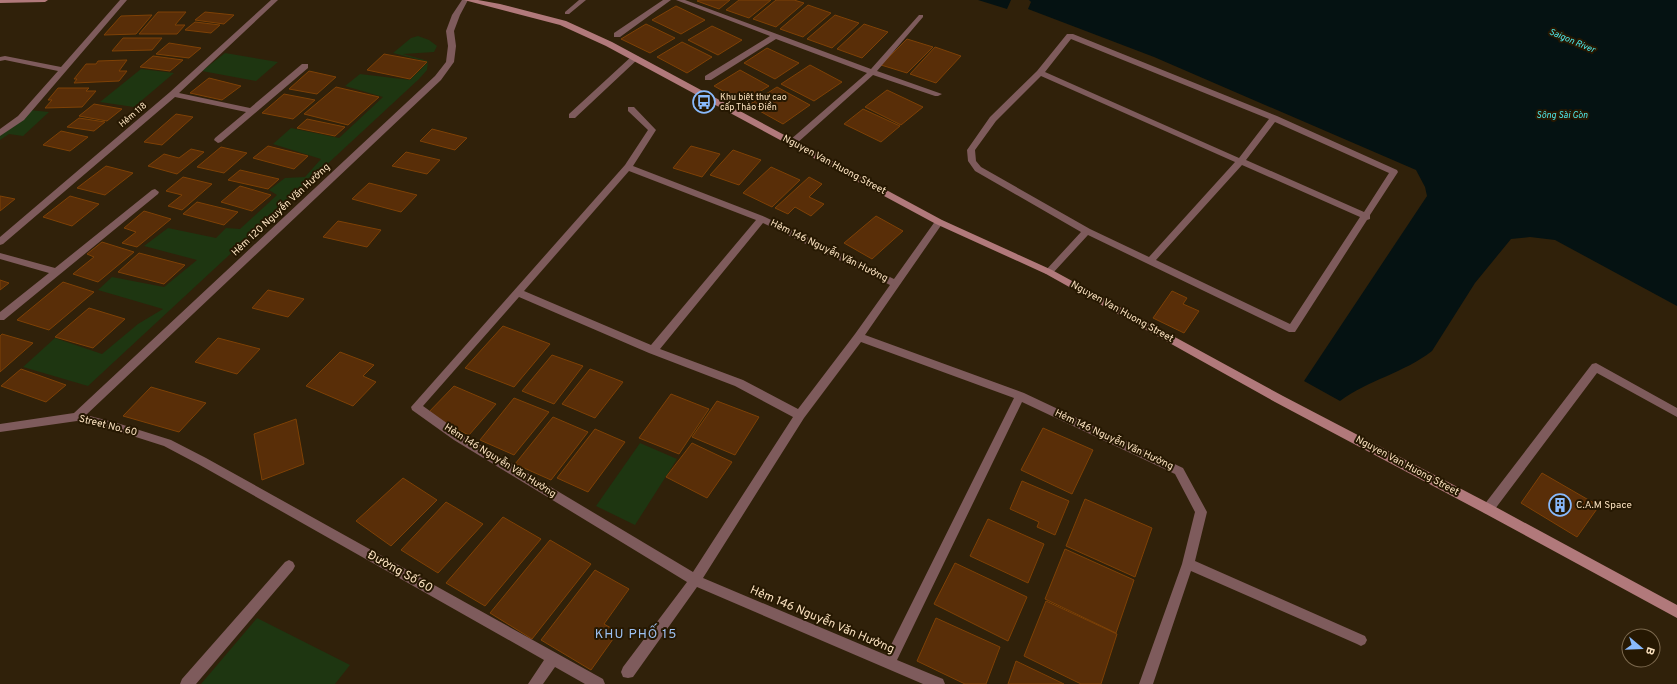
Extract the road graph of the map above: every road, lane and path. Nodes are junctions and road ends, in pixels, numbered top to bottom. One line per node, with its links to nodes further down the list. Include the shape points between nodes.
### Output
1 (45, 0): 8 (main road)
2 (124, 0): 16 (street)
3 (275, 0): 20 (street, Hẻm 118)
4 (466, 0): 13 (main road, Nguyen Van Huong Street, via 562,22); 49 (street, Hẻm 120 Nguyễn Văn Hưởng, via 456,15 450,31 450,62 438,78)
5 (583, 0): 9 (street)
6 (668, 0): 11 (street)
7 (679, 0): 12 (street)
8 (0, 1)
9 (567, 13)
10 (921, 16): 17 (street)
11 (617, 35)
12 (775, 36): 17 (street); 19 (street)
13 (635, 58): 24 (street); 28 (main road, Nguyen Van Huong Street)
14 (0, 59): 16 (street)
15 (305, 66): 23 (street)
16 (63, 70): 26 (street, via 21,118)
17 (872, 72): 21 (street); 28 (street)
18 (1040, 73): 25 (street, via 1070,36); 29 (street); 35 (street, via 993,119 972,150 972,161 978,169)
19 (708, 78)
20 (173, 94): 23 (street); 36 (street, Hẻm 118)
21 (938, 94)
22 (631, 109): 30 (street, Hẻm 146 Nguyễn Văn Hưởng, via 652,130)
23 (251, 111): 27 (street)
24 (572, 116)
25 (1274, 118): 29 (street); 32 (street, via 1394,172)
26 (0, 133)
27 (218, 140)
28 (793, 142): 34 (main road, Nguyen Van Huong Street)
29 (1241, 161): 32 (street); 38 (street)
30 (628, 167): 33 (street, Hẻm 146 Nguyễn Văn Hưởng); 42 (street, Hẻm 146 Nguyễn Văn Hưởng)
31 (155, 192): 39 (street)
32 (1366, 217): 38 (street, via 1292,329)
33 (762, 219): 41 (street, Hẻm 146 Nguyễn Văn Hưởng); 45 (street, Hẻm 146 Nguyễn Văn Hưởng)
34 (939, 222): 40 (main road, Nguyen Van Huong Street); 41 (street, Hẻm 146 Nguyễn Văn Hưởng)
35 (1088, 231): 38 (street); 40 (street)
36 (0, 242)
37 (0, 256): 39 (street)
38 (1150, 261)
39 (57, 272): 43 (street)
40 (1048, 272): 52 (main road, Nguyen Van Huong Street, via 1279,399)
41 (896, 284): 44 (street, Hẻm 146 Nguyễn Văn Hưởng)
42 (518, 293): 45 (street); 55 (street, Hẻm 146 Nguyễn Văn Hưởng, via 416,407 458,437)
43 (1, 317)
44 (859, 337): 46 (street, Hẻm 146 Nguyễn Văn Hưởng); 48 (street, Hẻm 146 Nguyễn Văn Hưởng)
45 (653, 350): 48 (street, via 739,383)
46 (1020, 396): 53 (street, Hẻm 146 Nguyễn Văn Hưởng, via 1179,471 1201,512); 59 (street)
47 (1677, 413): 52 (street, via 1596,367)
48 (800, 415): 55 (street, Hẻm 146 Nguyễn Văn Hưởng)
49 (77, 417): 50 (street, Street No. 60); 51 (street, Street No. 60, via 117,426 167,442)
50 (0, 428)
51 (202, 461): 58 (street, Đường Số 60)
52 (1488, 509): 56 (main road, Nguyen Van Huong Street)
53 (1188, 564): 57 (street); 65 (street, Hẻm 146 Nguyễn Văn Hưởng)
54 (289, 566): 61 (street)
55 (695, 580): 59 (street, Hẻm 146 Nguyễn Văn Hưởng); 60 (street, Hẻm 146 Nguyễn Văn Hưởng)
56 (1677, 612)
57 (1361, 640)
58 (553, 658): 62 (street); 63 (street, Đường Số 60)
59 (889, 663): 64 (street, Hẻm 146 Nguyễn Văn Hưởng)
60 (628, 672)
61 (187, 684)
62 (535, 684)
63 (598, 684)
64 (938, 684)
65 (1146, 684)

